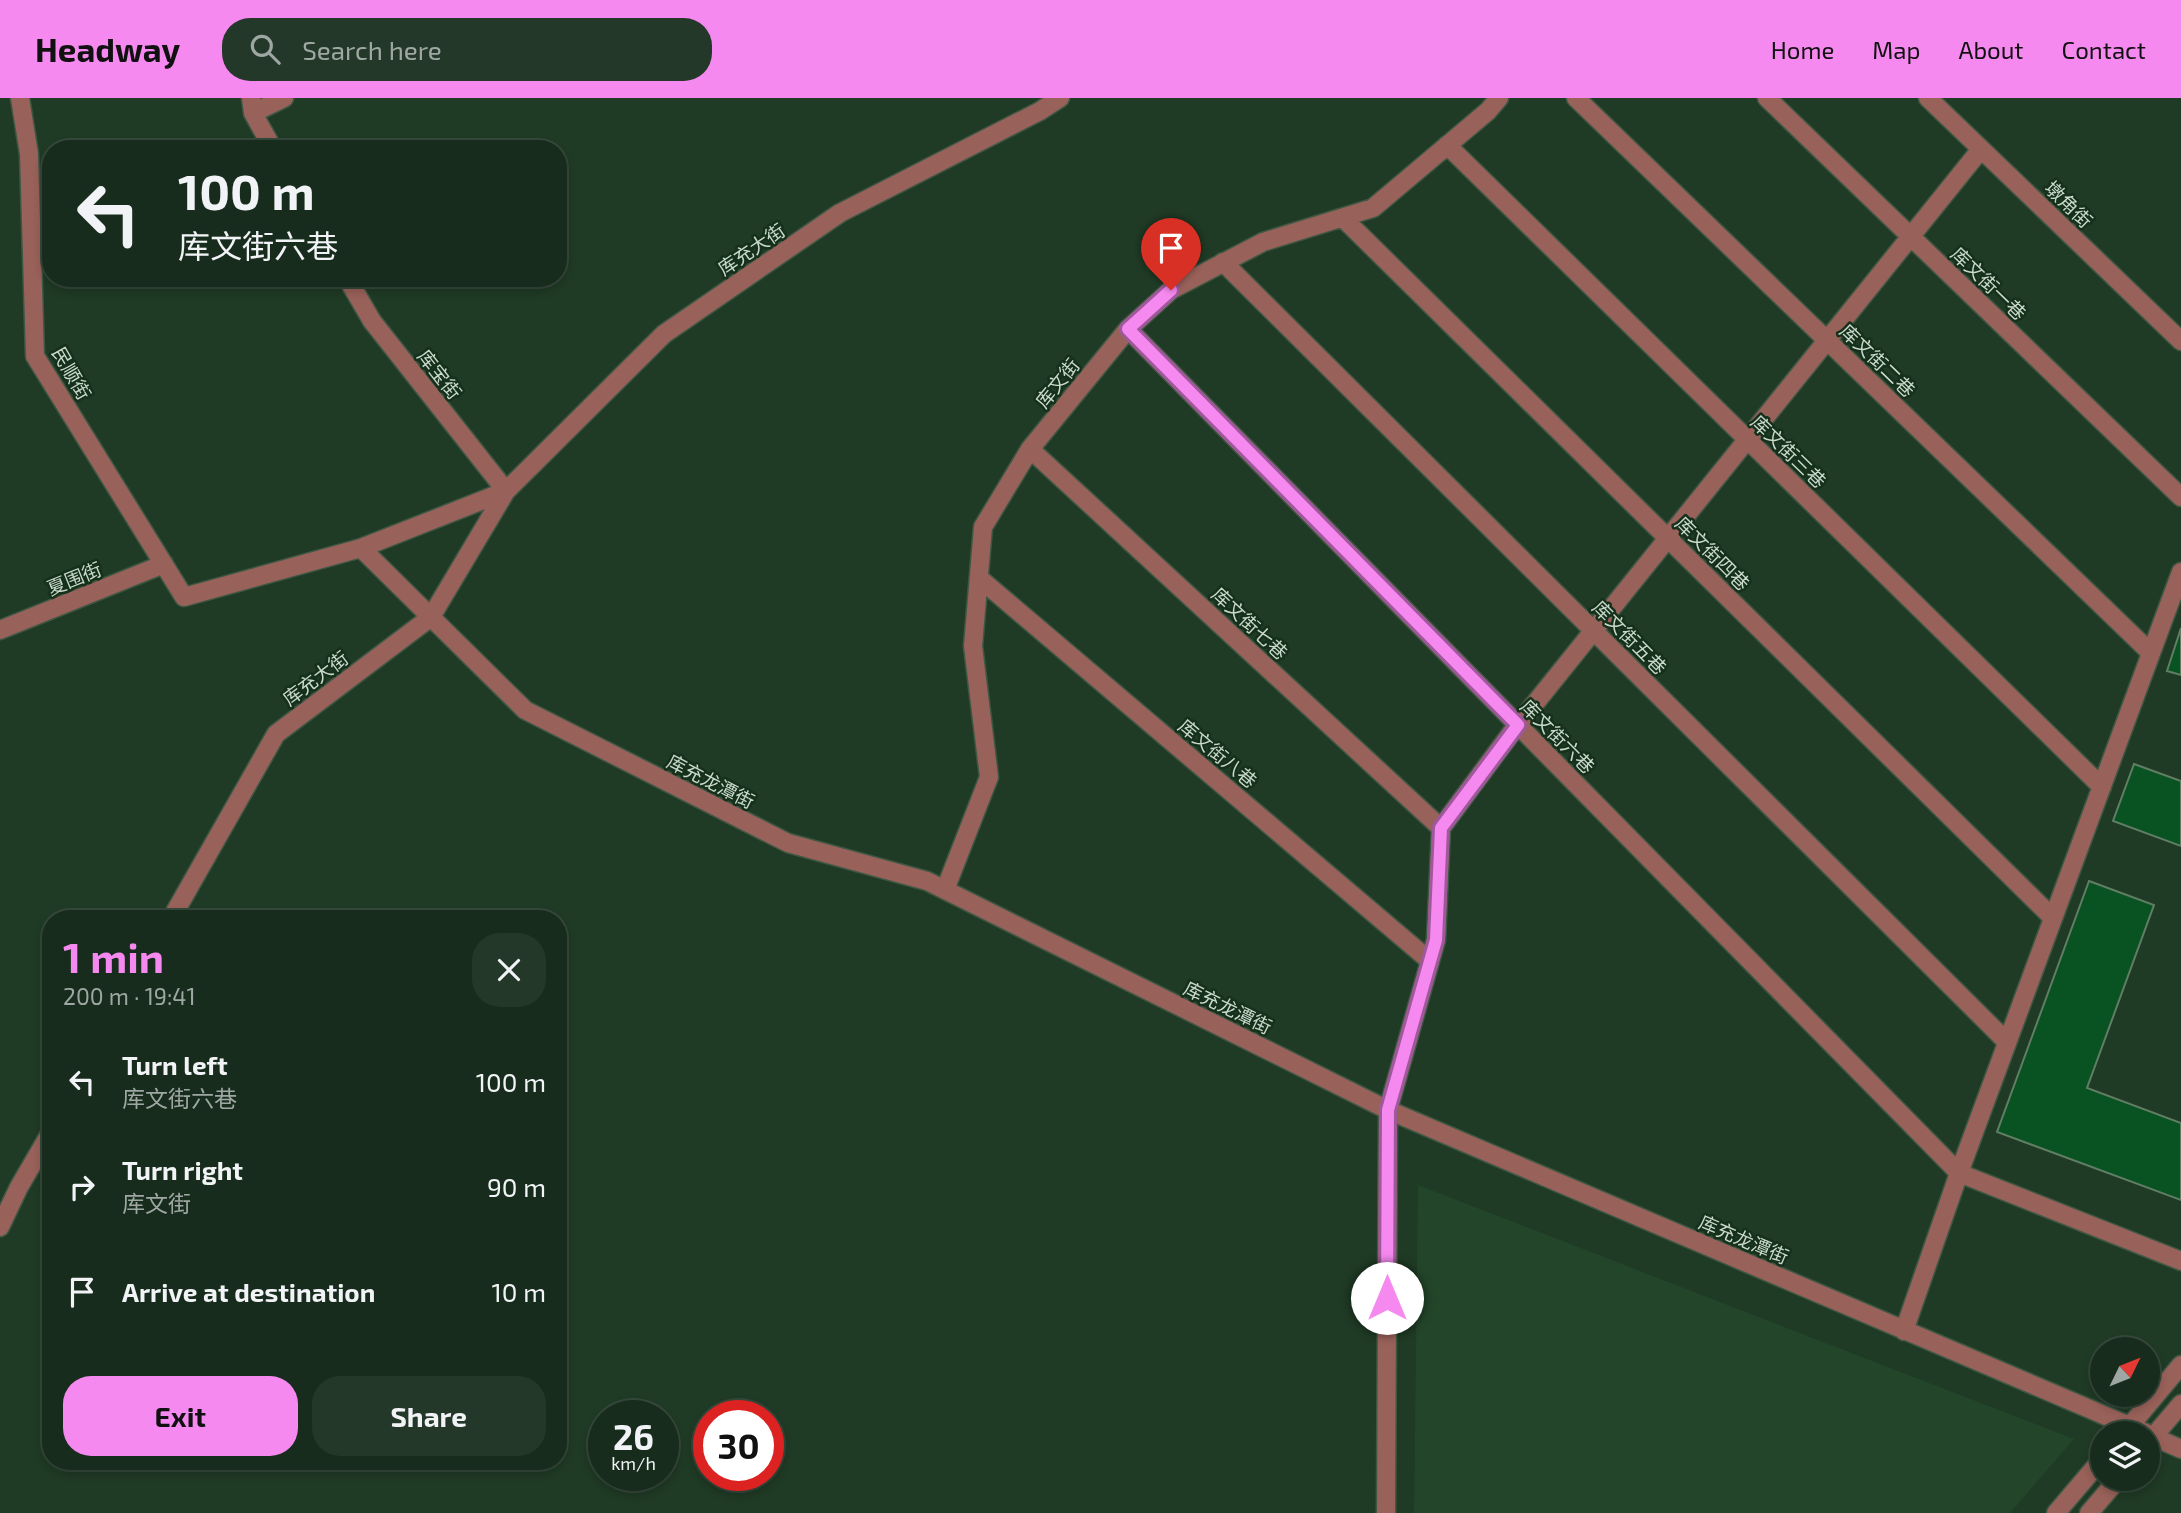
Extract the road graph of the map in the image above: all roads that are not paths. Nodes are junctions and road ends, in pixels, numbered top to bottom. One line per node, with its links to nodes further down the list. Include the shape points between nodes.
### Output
1 (20, 98): 25 (street, 民顺街, via 29,154 35,356)
2 (284, 98): 8 (street)
3 (1060, 98): 21 (street, 库充大街, via 840,213 664,334)
4 (1499, 98): 10 (street, 库文街)
5 (1576, 98): 17 (street, 库文街二巷)
6 (1767, 98): 13 (street, 库文街一巷)
7 (1928, 98): 11 (street, 墩角街)
8 (252, 106): 9 (street)
9 (269, 140)
10 (1447, 145): 12 (street, 库文街, via 1373,208); 19 (street, 库文街三巷)
11 (1981, 149): 13 (street); 18 (street, 墩角街)
12 (1343, 218): 14 (street, 库文街, via 1263,242); 23 (street, 库文街四巷)
13 (1911, 237): 17 (street); 22 (street, 库文街一巷)
14 (1223, 262): 16 (street, 库文街, via 1171,290); 31 (street, 库文街五巷)
15 (352, 287): 21 (street, 库宝街, via 372,321)
16 (1128, 329): 20 (street, 库文街); 33 (street, 库文街六巷)
17 (1828, 340): 19 (street); 32 (street, 库文街二巷)
18 (2181, 341)
19 (1747, 440): 23 (street); 34 (street, 库文街三巷)
20 (1030, 449): 27 (street, 库文街, via 983,527); 35 (street, 库文街七巷)
21 (506, 491): 24 (street, 库充大街); 29 (street, 库充大街)
22 (2181, 497)
23 (1668, 538): 31 (street); 38 (street, 库文街四巷)
24 (361, 548): 28 (street, 库充大街); 29 (street, 库充龙潭街)
25 (164, 564): 28 (street, 民顺街); 30 (street, 夏围街)
26 (2181, 572): 32 (street)
27 (979, 578): 36 (street, 库文街, via 973,646 989,777); 39 (street, 库文街八巷)
28 (184, 597)
29 (431, 617): 36 (street, 库充龙潭街, via 525,710 788,843); 37 (street, 库充大街, via 276,734)
30 (0, 631)
31 (1594, 631): 33 (street); 40 (street, 库文街五巷)
32 (2151, 653): 34 (street)
33 (1518, 725): 35 (street); 43 (street, 库文街六巷)
34 (2102, 787): 38 (street)
35 (1441, 828): 39 (street, via 1436,940)
36 (945, 890): 41 (street, 库充龙潭街)
37 (177, 910)
38 (2053, 918): 40 (street)
39 (1430, 961): 41 (street)
40 (2007, 1042): 43 (street)
41 (1388, 1110): 46 (street, 库充龙潭街); 56 (street)
42 (42, 1148): 44 (street)
43 (1959, 1173): 45 (street); 46 (street)
44 (0, 1227)
45 (2181, 1261)
46 (1904, 1331): 49 (street, 库充龙潭街)
47 (2181, 1364): 50 (street)
48 (2181, 1404): 51 (street)
49 (2112, 1421)
50 (2144, 1421)
51 (2160, 1429)
52 (2160, 1441): 53 (street, 库充龙潭街)
53 (2181, 1449)
54 (2090, 1473): 57 (street)
55 (2108, 1491): 58 (street)
56 (1386, 1513)
57 (2056, 1513)
58 (2090, 1513)

